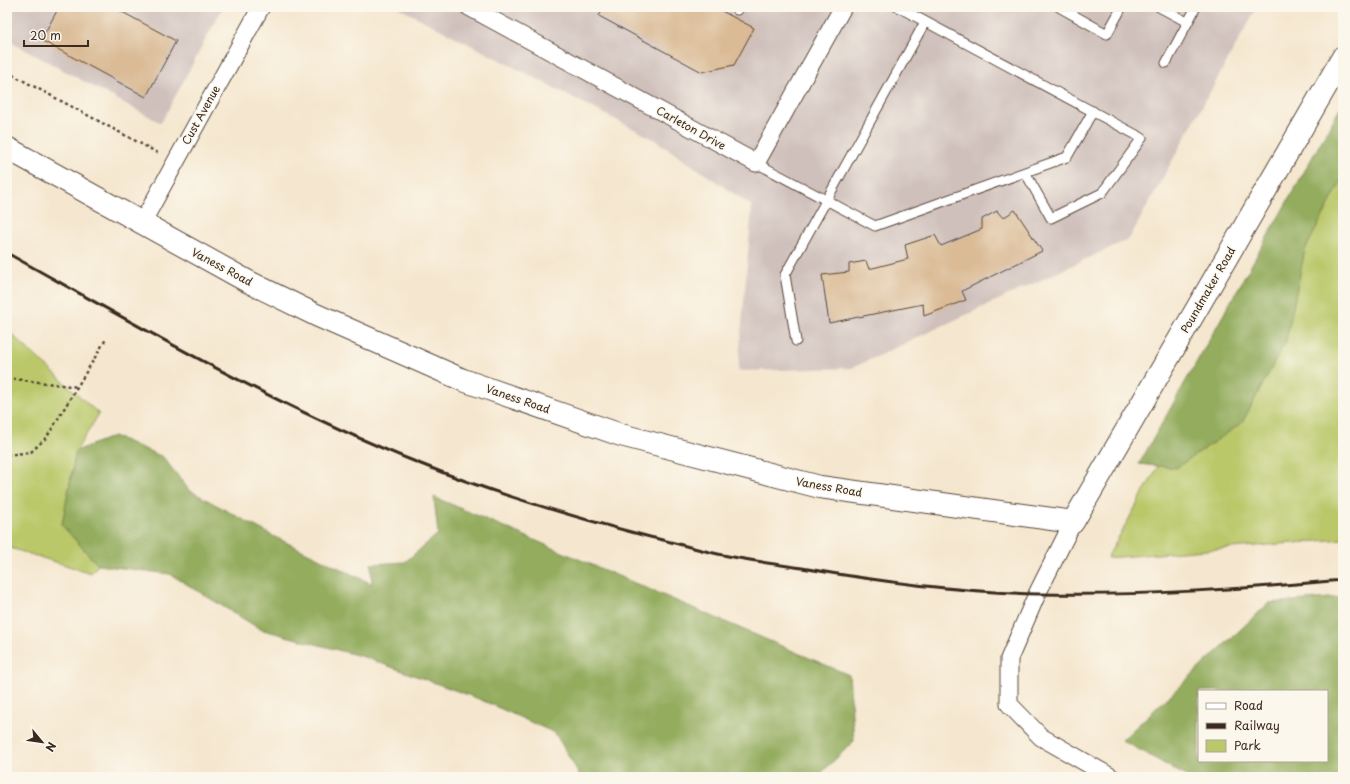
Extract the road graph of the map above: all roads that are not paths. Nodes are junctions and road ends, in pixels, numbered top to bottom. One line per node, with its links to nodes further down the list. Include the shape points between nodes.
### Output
1 (261, 7): 18 (street, Cust Avenue)
2 (469, 7): 15 (street, Carleton Drive)
3 (843, 7): 15 (street)
4 (898, 7): 9 (lane)
5 (1060, 7): 6 (lane, via 1107,34)
6 (1122, 7)
7 (1159, 7): 10 (lane)
8 (1196, 7): 10 (lane)
9 (926, 22): 13 (lane); 17 (lane)
10 (1187, 22): 12 (lane)
11 (1343, 57): 20 (street, Poundmaker Road)
12 (1166, 63)
13 (1093, 112): 16 (lane, via 1067,157); 16 (lane, via 1142,138 1102,193 1051,218)
14 (7, 148): 18 (street, Vaness Road)
15 (756, 163): 17 (lane)
16 (1025, 172): 17 (lane, via 875,226)
17 (826, 200): 19 (lane, via 785,274)
18 (142, 223): 20 (street, Vaness Road, via 247,281 463,380 621,435 820,487)
19 (796, 341)
20 (1073, 522): 21 (street, via 1009,658 1009,704 1041,737)
21 (1111, 777)

